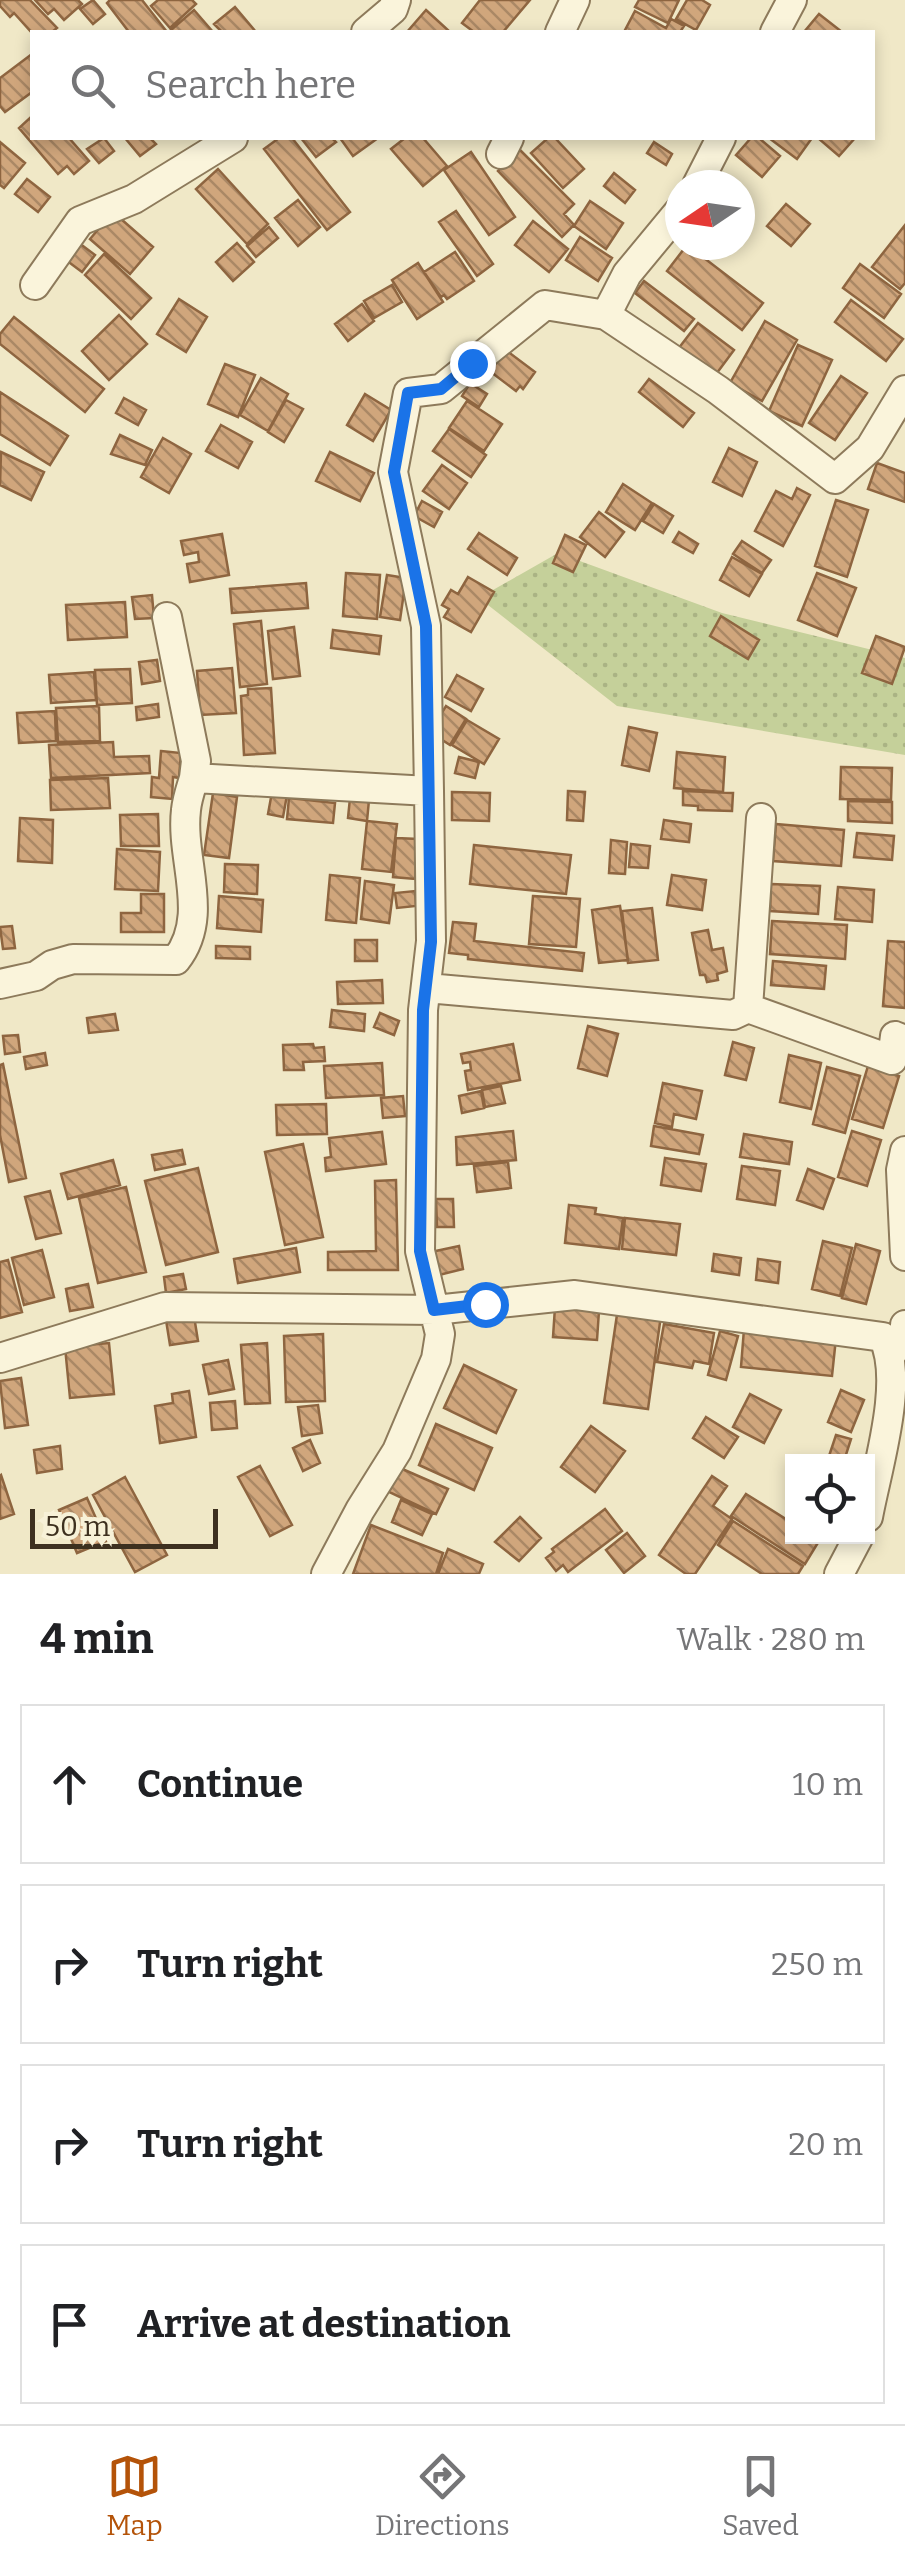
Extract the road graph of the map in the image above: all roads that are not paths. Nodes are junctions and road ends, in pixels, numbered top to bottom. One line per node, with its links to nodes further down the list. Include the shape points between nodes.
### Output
1 (396, 0): 4 (street)
2 (575, 0): 5 (street)
3 (792, 0): 6 (street)
4 (368, 30)
5 (561, 30)
6 (776, 30)
7 (230, 140): 11 (street, via 134,200 80,221)
8 (720, 140): 9 (street)
9 (705, 170)
10 (665, 228): 12 (street, via 627,274)
11 (35, 284)
12 (606, 315): 13 (street, via 834,479 870,448); 16 (street, via 545,304 441,389 408,393 394,472 426,626)
13 (905, 390)
14 (167, 617): 15 (street)
15 (194, 778): 16 (street); 18 (street, via 185,812 194,908 176,960 73,959)
16 (430, 791): 19 (street)
17 (761, 818): 20 (street)
18 (0, 984)
19 (427, 988): 20 (street, via 732,1015); 24 (street, via 420,1251)
20 (748, 1008): 21 (street, via 892,1060 894,1036)
21 (905, 1040)
22 (905, 1150): 23 (street)
23 (905, 1256)
24 (434, 1310): 25 (street, via 575,1295); 26 (street, via 165,1307); 29 (street, via 436,1358 397,1451)
25 (896, 1338): 27 (street)
26 (0, 1358)
27 (875, 1482)
28 (855, 1544): 30 (street)
29 (326, 1574)
30 (839, 1574)

